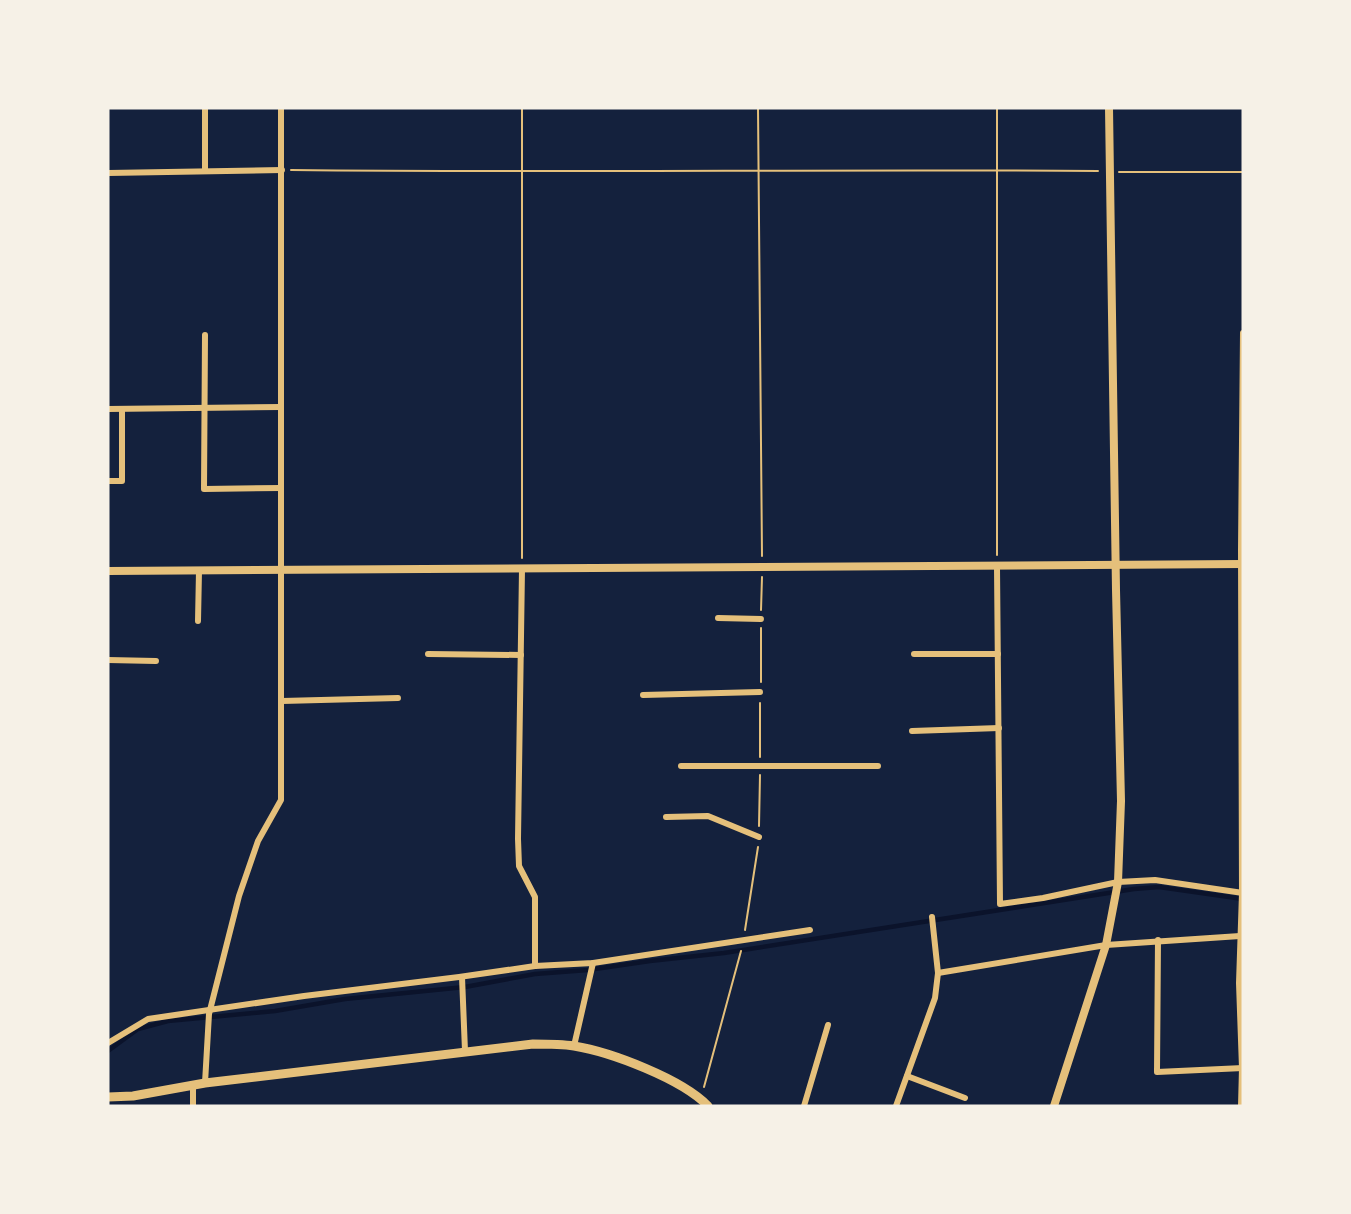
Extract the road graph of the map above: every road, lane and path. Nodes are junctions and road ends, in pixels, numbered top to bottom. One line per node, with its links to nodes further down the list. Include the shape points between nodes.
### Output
1 (206, 108): 7 (street)
2 (282, 108): 8 (street)
3 (522, 108): 11 (path)
4 (759, 108): 9 (path)
5 (997, 108): 10 (path)
6 (1109, 108): 23 (street)
7 (205, 170): 8 (street); 12 (street)
8 (282, 170): 11 (path); 15 (street)
9 (759, 170): 10 (path); 11 (path); 24 (path)
10 (998, 171): 22 (path)
11 (522, 172): 25 (path)
12 (108, 173)
13 (1243, 333): 21 (street)
14 (205, 335): 16 (street)
15 (281, 407): 16 (street); 20 (street)
16 (205, 408): 18 (street); 20 (street, via 204,489)
17 (108, 409): 18 (street)
18 (122, 409): 19 (street, via 122,481)
19 (108, 481)
20 (281, 488): 26 (street)
21 (1242, 564): 23 (street); 49 (street)
22 (998, 567): 23 (street); 24 (street); 34 (street)
23 (1117, 567): 48 (street, via 1121,801)
24 (762, 568): 25 (street)
25 (522, 569): 26 (street); 35 (street)
26 (281, 570): 28 (street); 41 (street)
27 (108, 571): 28 (street)
28 (199, 571): 31 (street)
29 (718, 618): 30 (street)
30 (761, 619)
31 (198, 621)
32 (428, 654): 35 (street)
33 (914, 654): 34 (street)
34 (998, 654): 42 (street)
35 (521, 656): 57 (street, via 519,866 536,897)
36 (108, 660): 37 (street)
37 (156, 661)
38 (760, 692): 39 (street)
39 (643, 695)
40 (399, 698): 41 (street)
41 (282, 701): 60 (street, via 281,800 258,841 239,896)
42 (999, 728): 43 (street); 48 (street, via 1000,904)
43 (912, 731)
44 (681, 766): 45 (street)
45 (878, 766)
46 (666, 817): 47 (street, via 708,816)
47 (759, 837)
48 (1118, 882): 49 (street, via 1155,880); 54 (street)
49 (1243, 893): 52 (street)
50 (932, 916): 58 (street)
51 (810, 930): 56 (street)
52 (1240, 936): 53 (street); 65 (street)
53 (1158, 940): 54 (street); 65 (street, via 1157,1072)
54 (1106, 945): 58 (street); 76 (street)
55 (742, 946): 70 (path)
56 (593, 963): 57 (street); 63 (street)
57 (536, 966): 59 (street)
58 (938, 973): 66 (street, via 935,998)
59 (462, 977): 60 (street); 64 (street)
60 (210, 1009): 62 (street, via 148,1019); 67 (street)
61 (828, 1025): 74 (street)
62 (108, 1043)
63 (574, 1046): 64 (main road, via 533,1044); 70 (main road, via 655,1072)
64 (465, 1051): 67 (main road)
65 (1242, 1068): 77 (street)
66 (907, 1076): 71 (street); 75 (street)
67 (205, 1083): 68 (main road)
68 (193, 1085): 69 (main road); 72 (street)
69 (108, 1097)
70 (701, 1098): 73 (main road)
71 (965, 1098)
72 (193, 1106)
73 (708, 1106)
74 (804, 1106)
75 (896, 1106)
76 (1054, 1106)
77 (1241, 1106)

